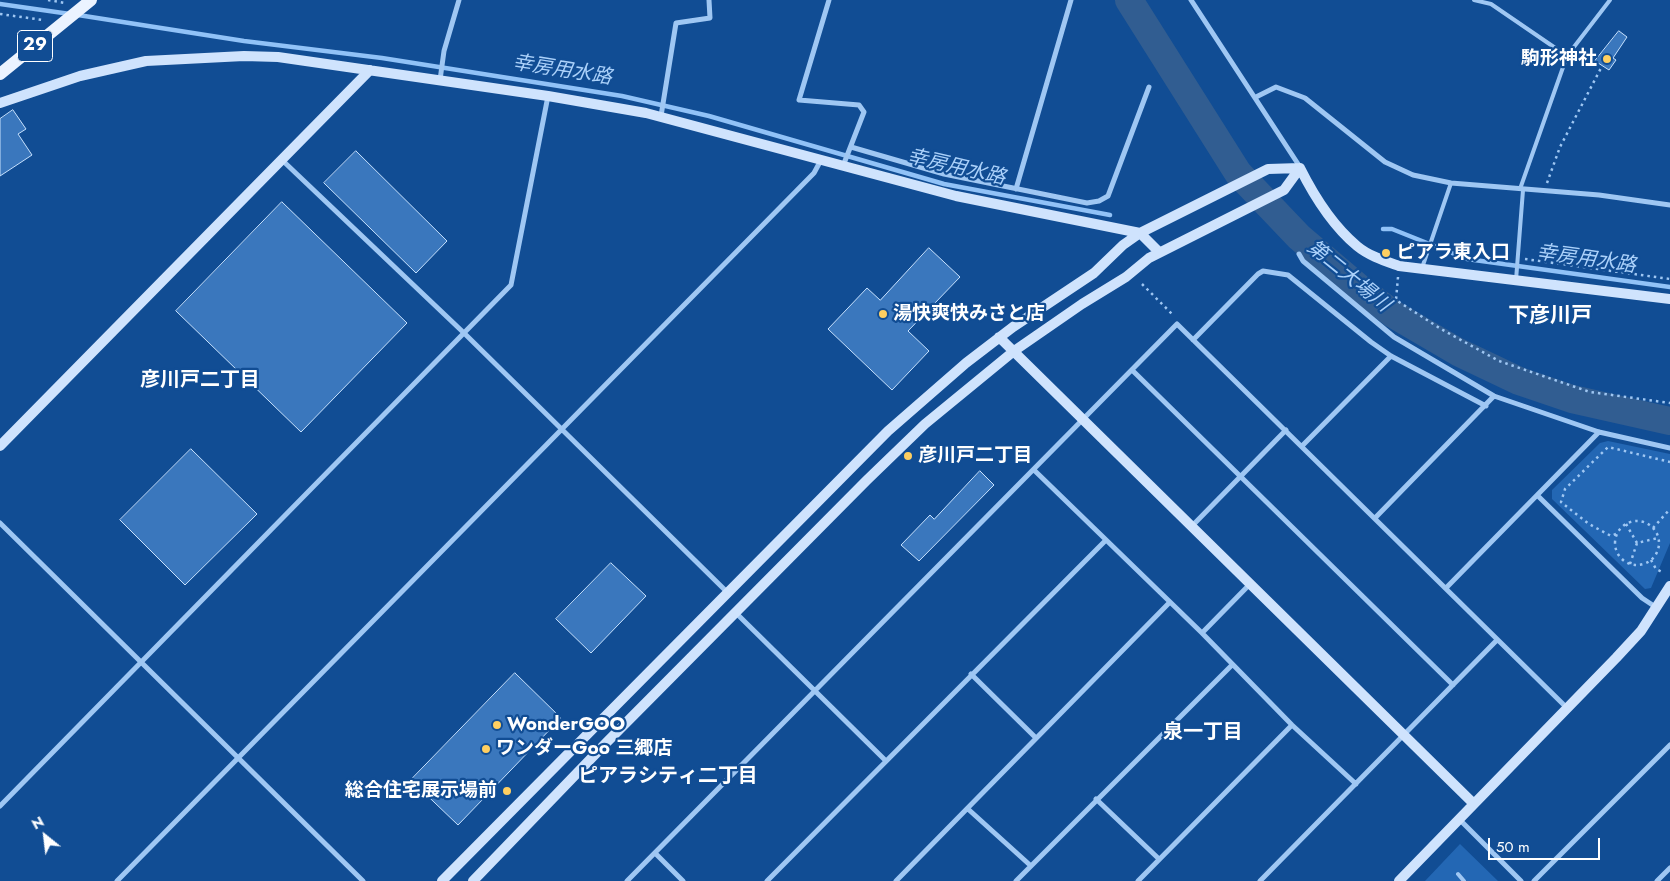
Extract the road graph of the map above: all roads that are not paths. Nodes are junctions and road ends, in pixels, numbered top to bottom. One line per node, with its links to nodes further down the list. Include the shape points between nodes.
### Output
1 (91, 0): 11 (main road, 29)
2 (459, 0): 12 (street)
3 (709, 0): 17 (street, via 710,18 676,23)
4 (829, 0): 18 (street, via 799,100 859,105 864,112)
5 (1071, 0): 24 (street)
6 (1191, 0): 15 (street)
7 (1474, 0): 9 (lane, via 1491,4)
8 (1610, 0): 9 (lane)
9 (1566, 56): 25 (lane)
10 (370, 70): 12 (street); 16 (street, via 278,57 146,61 80,76); 19 (street)
11 (0, 74)
12 (440, 80): 14 (street)
13 (1149, 87): 24 (street, via 1108,196 1087,203)
14 (548, 96): 17 (street); 33 (street, via 512,285)
15 (1256, 98): 22 (street); 23 (street, via 1276,87 1305,98 1395,168)
16 (0, 103)
17 (661, 116): 20 (street)
18 (851, 147): 21 (street); 24 (street, via 944,174)
19 (281, 160): 33 (street); 45 (street)
20 (821, 160): 21 (street); 42 (street, via 814,173)
21 (843, 167): 27 (street, via 956,196)
22 (1300, 168): 27 (street, via 1268,169); 28 (street, via 1284,190); 30 (street, via 1334,222 1357,246 1399,266)
23 (1451, 183): 25 (street); 30 (lane)
24 (1016, 189)
25 (1522, 189): 26 (street); 31 (lane)
26 (1670, 205)
27 (1140, 233): 28 (street); 34 (street, via 1123,244 1094,273)
28 (1159, 252): 36 (street)
29 (1300, 254): 39 (street, via 1303,261 1394,337)
30 (1422, 268): 31 (street)
31 (1516, 276): 32 (street)
32 (1670, 299)
33 (464, 333): 42 (street); 64 (street)
34 (999, 337): 36 (street); 58 (street, via 929,393 888,431)
35 (1193, 340): 37 (street, via 1263,271 1288,275); 38 (street, via 1177,324); 43 (street)
36 (1014, 351): 41 (street); 61 (street, via 925,424)
37 (1392, 356): 40 (street); 46 (street)
38 (1132, 370): 41 (street); 49 (street)
39 (1494, 396): 40 (street); 44 (street)
40 (1486, 406): 51 (street)
41 (1084, 419): 48 (street); 53 (street)
42 (561, 430): 58 (street); 74 (street)
43 (1286, 430): 46 (street); 49 (street)
44 (1599, 432): 47 (street); 50 (street)
45 (0, 446)
46 (1302, 446): 51 (street)
47 (1670, 448)
48 (1034, 470): 54 (street); 68 (street)
49 (1240, 477): 53 (street); 67 (street)
50 (1538, 496): 57 (street); 60 (street, via 1642,598)
51 (1375, 518): 57 (street)
52 (0, 523): 64 (street)
53 (1192, 526): 55 (street)
54 (1106, 540): 59 (street); 66 (street)
55 (1250, 584): 62 (street); 71 (street)
56 (1670, 586): 60 (street)
57 (1446, 588): 63 (street)
58 (727, 592): 89 (street)
59 (1170, 602): 62 (street); 72 (street)
60 (1657, 608): 69 (street, via 1622,651)
61 (736, 613): 68 (street); 90 (street)
62 (1202, 633): 65 (street)
63 (1497, 640): 67 (street); 69 (street)
64 (142, 663): 74 (street); 79 (street)
65 (1232, 665): 70 (street); 77 (street)
66 (971, 674): 72 (street); 75 (street)
67 (1453, 685): 71 (street)
68 (815, 691): 75 (street); 82 (street)
69 (1567, 708): 78 (street)
70 (1292, 725): 76 (street); 83 (street)
71 (1404, 735): 76 (street); 78 (street)
72 (1036, 738): 80 (street)
73 (1670, 745): 101 (street)
74 (238, 758): 87 (street); 88 (street)
75 (886, 761): 93 (street)
76 (1356, 784): 97 (street)
77 (1096, 799): 83 (street); 84 (street)
78 (1474, 804): 81 (street)
79 (0, 806)
80 (968, 809): 84 (street); 94 (street)
81 (1459, 819): 98 (street); 100 (street)
82 (654, 853): 91 (street); 92 (street)
83 (1159, 859): 96 (street)
84 (1031, 866): 95 (street)
85 (1670, 868): 102 (street)
86 (1458, 874): 99 (lane)
87 (117, 881)
88 (363, 881)
89 (442, 881)
90 (473, 881)
91 (627, 881)
92 (682, 881)
93 (767, 881)
94 (896, 881)
95 (1016, 881)
96 (1138, 881)
97 (1260, 881)
98 (1399, 881)
99 (1464, 881)
100 (1521, 881)
101 (1534, 881)
102 (1657, 881)

